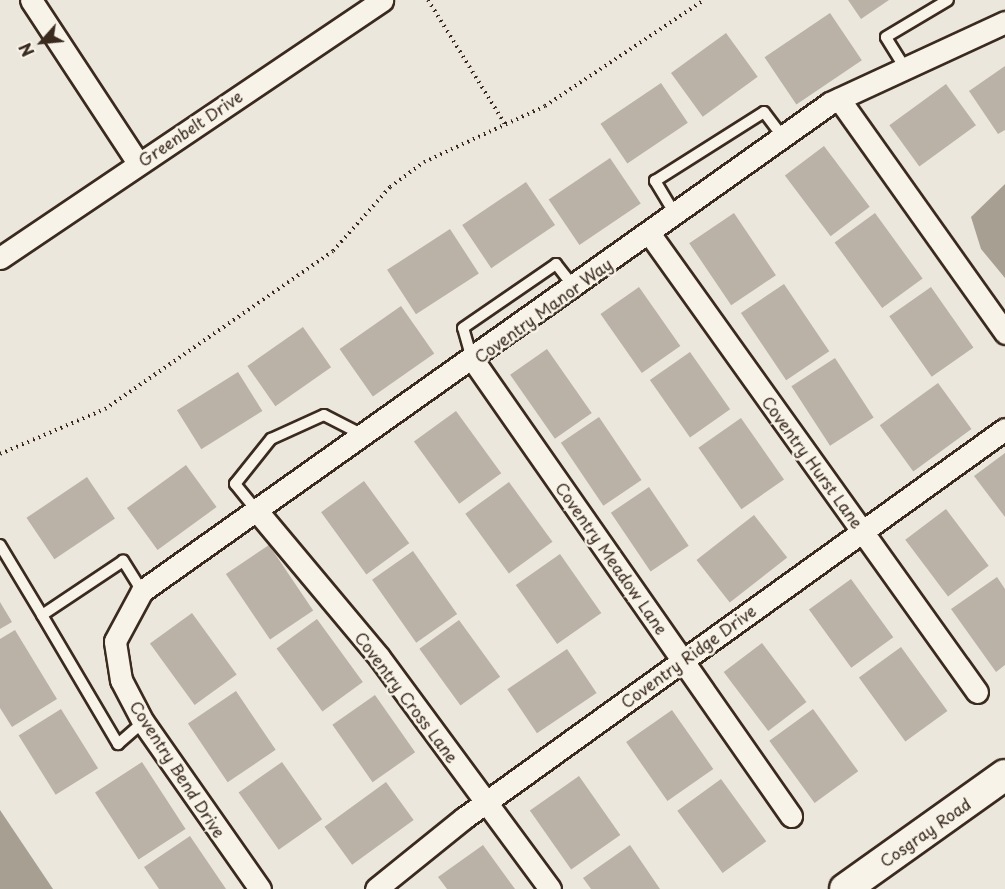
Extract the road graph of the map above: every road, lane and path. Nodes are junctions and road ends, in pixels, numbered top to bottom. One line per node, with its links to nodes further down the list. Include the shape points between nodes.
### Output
1 (31, 0): 11 (street)
2 (382, 0): 11 (street, Greenbelt Drive)
3 (428, 0): 9 (path)
4 (704, 0): 9 (path, via 545,106)
5 (948, 0): 7 (lane, via 886,37)
6 (1005, 22): 7 (street, Coventry Manor Way)
7 (905, 68): 8 (street, Coventry Manor Way)
8 (839, 99): 10 (street, Coventry Manor Way); 16 (street)
9 (506, 126): 20 (path, via 424,162 390,187 333,250 105,409)
10 (783, 137): 12 (street, Coventry Manor Way); 12 (lane, via 764,112 655,181)
11 (138, 163): 14 (street, Greenbelt Drive)
12 (675, 214): 13 (street, Coventry Manor Way)
13 (649, 233): 15 (street, Coventry Manor Way); 22 (street, Coventry Hurst Lane)
14 (0, 258)
15 (574, 288): 17 (street, Coventry Manor Way); 17 (lane, via 556,264 464,328)
16 (1005, 333)
17 (473, 360): 19 (street, Coventry Manor Way); 27 (street, Coventry Meadow Lane)
18 (1005, 429): 22 (street, Coventry Ridge Drive)
19 (365, 436): 21 (street, Coventry Manor Way); 21 (lane, via 324,415 271,439 235,484)
20 (0, 454)
21 (257, 511): 24 (street, Coventry Manor Way); 31 (street, Coventry Cross Lane, via 379,657)
22 (862, 531): 27 (street, Coventry Ridge Drive); 28 (street, Coventry Hurst Lane)
23 (0, 544): 25 (lane)
24 (142, 591): 25 (lane, via 123,561); 26 (street, Coventry Manor Way)
25 (42, 615): 29 (lane, via 118,744)
26 (115, 641): 29 (street, Coventry Bend Drive, via 122,680)
27 (684, 659): 31 (street, Coventry Ridge Drive); 32 (street, Coventry Meadow Lane)
28 (977, 692)
29 (143, 722): 33 (street, Coventry Bend Drive)
30 (1005, 775): 36 (main road, Cosgray Road)
31 (486, 803): 34 (street, Coventry Ridge Drive); 35 (street, Coventry Cross Lane)
32 (791, 816)
33 (260, 889)
34 (376, 889)
35 (550, 889)
36 (845, 889)

